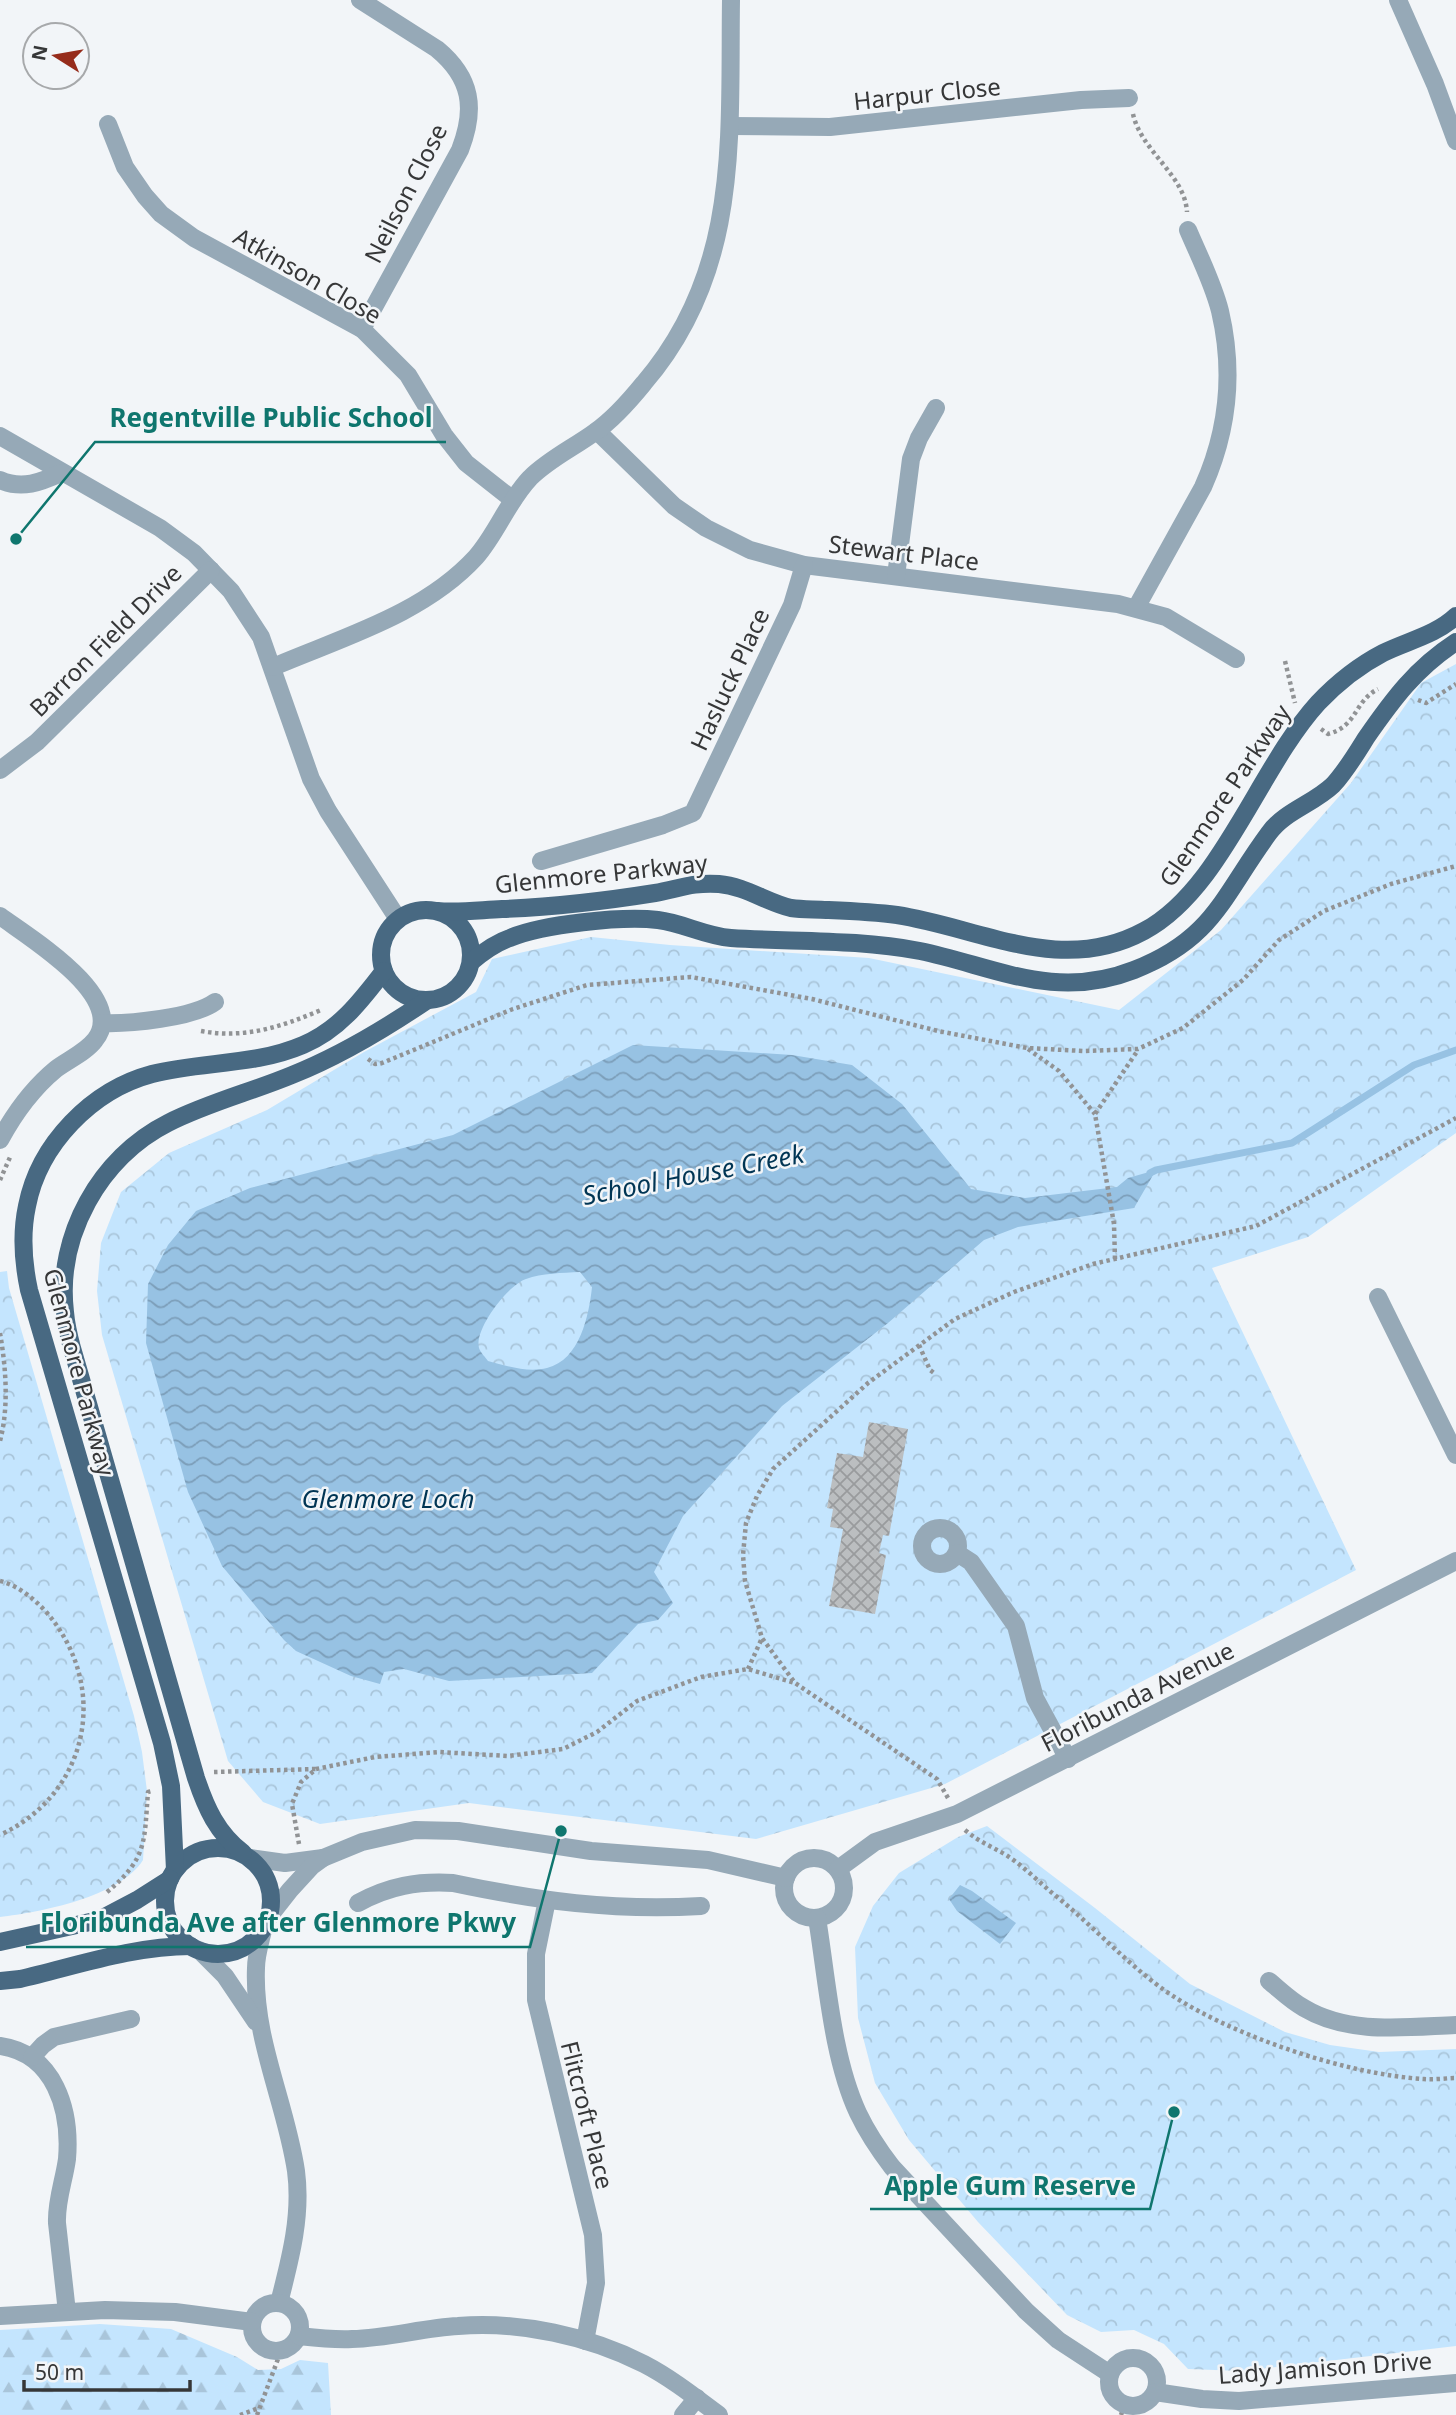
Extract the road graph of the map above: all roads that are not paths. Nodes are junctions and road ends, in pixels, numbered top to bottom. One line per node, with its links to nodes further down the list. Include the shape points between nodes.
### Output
1 (360, 0): 9 (street, Neilson Close, via 448,58 463,80 469,106 460,150)
2 (732, 0): 6 (street)
3 (1398, 0): 7 (street)
4 (1129, 98): 6 (street, Harpur Close, via 843,126)
5 (108, 124): 9 (street, Atkinson Close, via 137,186 170,222)
6 (730, 126): 11 (street, via 723,211 694,301 661,361)
7 (1456, 141)
8 (1188, 230): 19 (street, via 1222,320 1228,374 1224,421 1203,487)
9 (362, 329): 15 (street, Atkinson Close, via 408,374 466,463)
10 (936, 408): 18 (street, via 911,459)
11 (597, 431): 15 (street, via 539,471); 16 (street, Stewart Place, via 658,492 706,528 750,550)
12 (0, 436): 13 (street)
13 (61, 473): 14 (street, via 24,485); 17 (street, via 160,528)
14 (0, 480)
15 (513, 500): 23 (street, via 478,554 436,592 404,611)
16 (804, 565): 18 (street, Stewart Place); 25 (street, Hasluck Place, via 792,605 693,813)
17 (211, 570): 23 (street, via 248,615); 24 (street, Barron Field Drive, via 37,742)
18 (896, 576): 19 (street, Stewart Place)
19 (1136, 608): 22 (street, Stewart Place, via 1178,623)
20 (1456, 615): 26 (main road, Glenmore Parkway, via 1357,668 1334,687 1284,747 1220,852 1183,901 1142,933 1107,945 1040,950 922,919 788,907 737,887 714,884 534,908)
21 (1456, 642): 29 (main road, Glenmore Parkway, via 1398,693 1335,783 1269,833 1198,933 1134,970 1065,982 1029,980 895,947 717,937 675,923 638,919 512,936)
22 (1236, 659)
23 (273, 667): 28 (street, via 311,779)
24 (0, 770)
25 (541, 861)
26 (437, 911): 28 (main road, via 422,910); 29 (main road, via 464,931)
27 (0, 916): 33 (street, via 81,979 99,1007)
28 (398, 919): 30 (main road, via 381,948)
29 (471, 962): 31 (main road, via 456,989)
30 (384, 971): 31 (main road, via 397,990); 38 (main road, Glenmore Parkway, via 344,1020 292,1049 229,1064 166,1070 125,1084 71,1122 40,1168 27,1206 25,1268)
31 (426, 1001): 37 (main road, Glenmore Parkway, via 360,1044 155,1130 120,1158 89,1199 68,1258 65,1312)
32 (215, 1002): 33 (street, via 125,1024)
33 (102, 1023): 34 (street, via 97,1039 46,1079 23,1104)
34 (8, 1143)
35 (1378, 1297): 36 (street)
36 (1456, 1455)
37 (115, 1497): 38 (street); 42 (main road, Glenmore Parkway, via 206,1807 227,1841)
38 (91, 1505): 45 (main road, Glenmore Parkway, via 172,1786)
39 (957, 1553): 41 (street, via 971,1562 1016,1626 1035,1698)
40 (1456, 1561): 41 (street, Floribunda Avenue)
41 (1068, 1759): 44 (street, Floribunda Avenue, via 957,1814 875,1842)
42 (247, 1856): 43 (street, via 285,1863); 45 (main road, via 229,1849 206,1849 186,1859); 51 (main road, via 269,1885)
43 (323, 1858): 46 (street, via 395,1833 446,1830 591,1852 708,1860); 51 (street)
44 (838, 1869): 46 (street, via 823,1858 804,1859); 50 (street, via 845,1886 840,1904)
45 (173, 1874): 52 (main road, via 99,1920); 53 (main road, via 166,1894 168,1916 179,1936)
46 (786, 1878): 50 (street, via 788,1903 801,1915)
47 (547, 1900): 48 (street, via 422,1882 379,1891); 49 (street, via 629,1908); 66 (street, Flitcroft Place, via 537,1954 536,2000 593,2235 596,2283)
48 (358, 1903)
49 (701, 1906)
50 (817, 1918): 67 (street, via 838,2052 858,2113 879,2150 1026,2311 1058,2340)
51 (266, 1922): 53 (main road, via 255,1938 236,1950 214,1953); 58 (street, via 256,1967)
52 (0, 1942)
53 (195, 1948): 54 (main road, via 166,1946); 58 (street, via 225,1976)
54 (0, 1981)
55 (1269, 1981): 57 (street, via 1301,2007 1344,2023)
56 (131, 2020): 60 (street, via 54,2037)
57 (1456, 2025)
58 (260, 2028): 61 (street, via 296,2173 293,2248)
59 (0, 2046): 60 (street)
60 (32, 2057): 62 (street, via 45,2068 62,2099 67,2149 57,2216)
61 (279, 2303): 64 (street, via 259,2309); 65 (street, via 297,2315)
62 (67, 2312): 63 (street); 64 (street, via 175,2312)
63 (0, 2316)
64 (252, 2322): 65 (street, via 259,2345 273,2352 292,2346)
65 (299, 2336): 66 (street, via 354,2339 478,2325)
66 (585, 2341): 70 (street, via 643,2364)
67 (1110, 2374): 69 (street, via 1120,2362 1142,2360 1157,2377); 71 (street, via 1112,2396)
68 (1456, 2383): 69 (street, Lady Jamison Drive, via 1239,2401)
69 (1155, 2392): 71 (street, via 1139,2406)
70 (697, 2398): 72 (street); 73 (street)
71 (1123, 2410)
72 (683, 2415)
73 (719, 2415)

